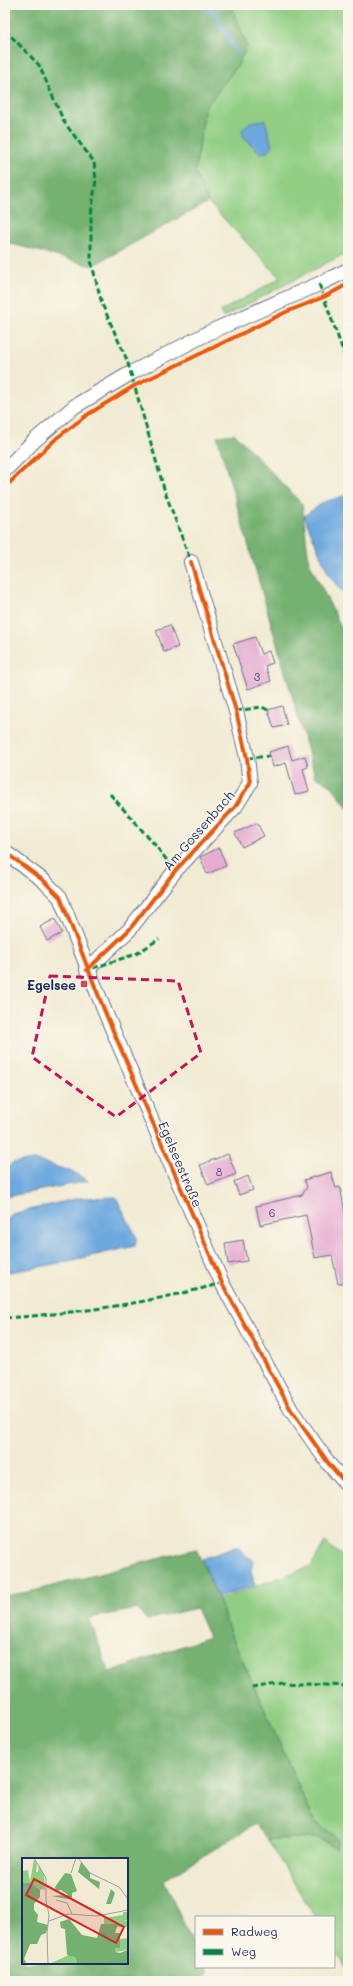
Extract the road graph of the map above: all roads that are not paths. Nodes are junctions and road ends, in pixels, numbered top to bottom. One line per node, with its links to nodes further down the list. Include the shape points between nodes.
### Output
1 (348, 270): 2 (street, via 210,332 131,373 75,406)
2 (5, 470)
3 (191, 562): 5 (street, Am Gossenbach, via 236,711 250,783 235,807 175,872 129,930)
4 (5, 852): 5 (street, Egelseestraße, via 44,881 60,897)
5 (87, 970): 6 (street, Egelseestraße, via 222,1283 291,1410)
6 (348, 1486)

